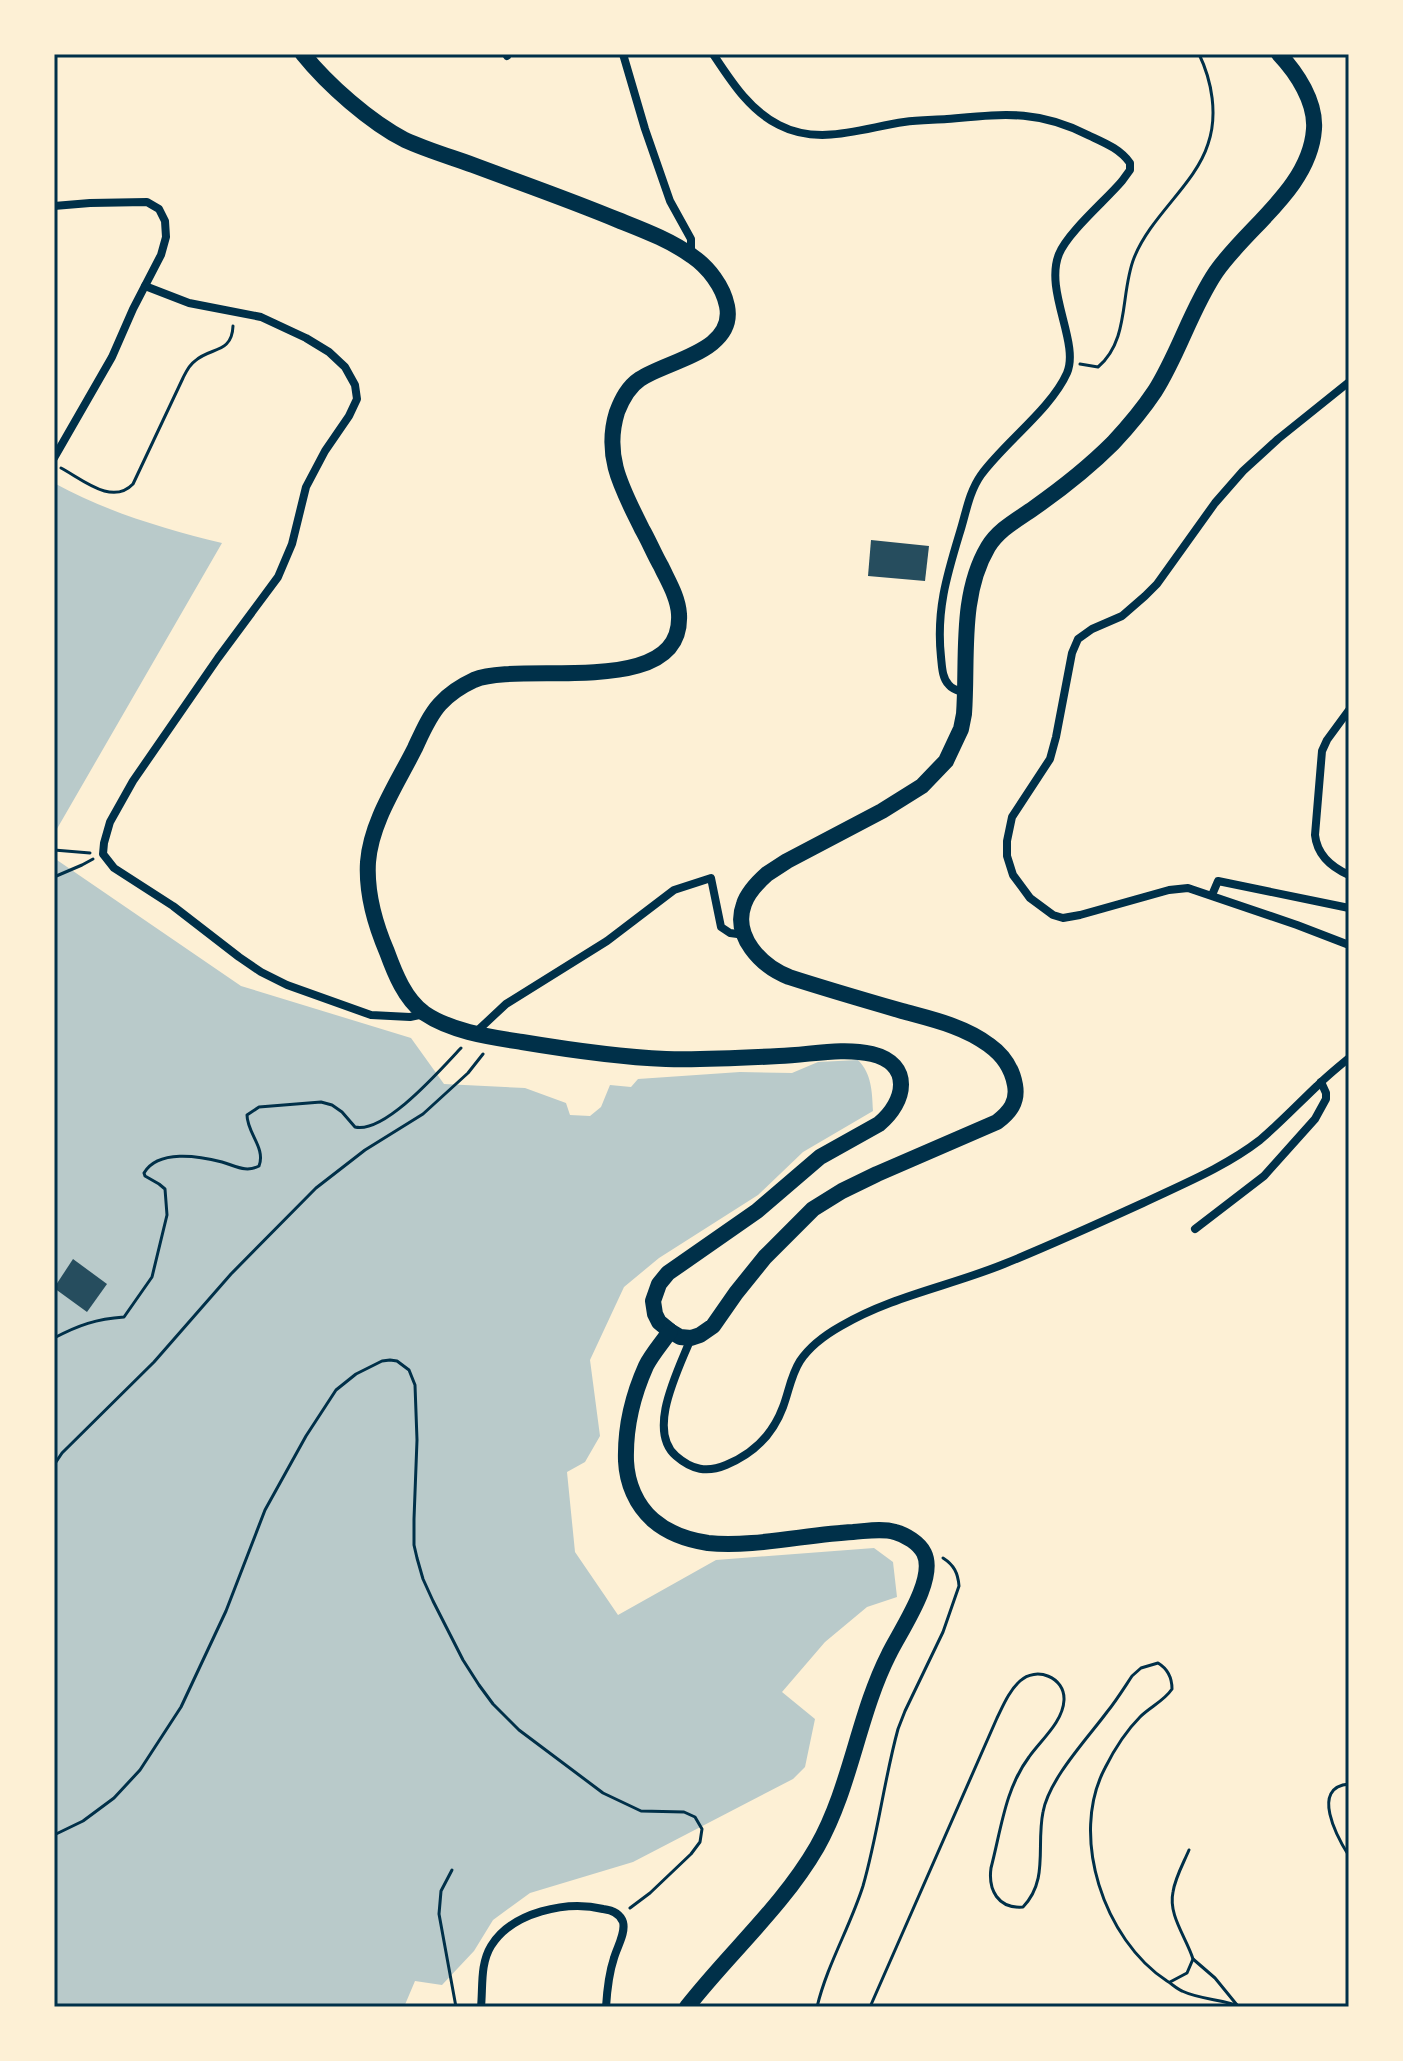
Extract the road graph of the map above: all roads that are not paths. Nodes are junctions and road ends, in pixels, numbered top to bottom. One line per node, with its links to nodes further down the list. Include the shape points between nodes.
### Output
1 (303, 54): 6 (main road, via 334,87 399,136 626,223)
2 (623, 54): 6 (street, via 670,201 693,244)
3 (713, 54): 10 (street, via 756,110 791,130 840,135 906,122 1014,114 1060,122 1129,161 1130,170 1068,240 1055,266 1069,368 1044,405 980,477 968,502 939,620 944,675 949,685)
4 (1279, 54): 10 (main road, via 1298,77 1314,119 1312,142 1300,171 1216,272 1141,410 1097,457 988,547 971,591)
5 (54, 206): 7 (street, via 138,201 159,209 166,237)
6 (691, 254): 17 (main road, via 721,290 727,324 708,346 630,387 618,411 612,443 619,484 675,597 676,632 663,653 642,665 591,673 492,675 459,688 434,712 380,817 368,866 370,899 385,949 403,988)
7 (145, 286): 9 (street); 17 (street, via 189,303 261,317 306,338 345,367 357,399 306,487 278,577 133,781 110,822 103,854 114,868 239,957 287,985 371,1015)
8 (1349, 382): 13 (street, via 1243,471 1145,596 1122,616 1078,639 1050,759 1009,825 1007,856 1013,875 1030,898 1053,915 1080,915 1179,888)
9 (54, 461)
10 (965, 693): 15 (main road, via 961,729 937,772 882,811 767,874 743,906)
11 (1349, 710): 12 (street, via 1322,751 1315,835 1326,859)
12 (1349, 875)
13 (1212, 895): 14 (street, via 1218,881); 16 (street)
14 (1349, 908)
15 (745, 935): 18 (street, via 721,927 711,878 674,890 607,941 497,1011); 23 (main road, via 755,954 780,974 941,1022 984,1041 1003,1057 1016,1097 997,1122 877,1174 813,1209 765,1257 709,1329)
16 (1349, 945)
17 (425, 1014): 18 (main road)
18 (474, 1033): 22 (main road, via 665,1059 864,1052 894,1065 901,1087 887,1118 820,1157 661,1281 653,1301 656,1318)
19 (1349, 1058): 20 (street)
20 (1321, 1082): 21 (street, via 1326,1099 1315,1119 1264,1176); 23 (street, via 1259,1140 1205,1174 1024,1256 883,1305 828,1333 799,1363 763,1441 744,1457 708,1470 680,1459 666,1446 663,1433 669,1395)
21 (1195, 1229)
22 (670, 1331): 23 (main road); 26 (main road, via 646,1366 627,1439 628,1478 652,1519 673,1533 709,1543 885,1530 913,1541 926,1557 920,1595 887,1657 817,1847)
23 (691, 1338)
24 (481, 2007): 25 (street, via 482,1974 495,1940 539,1912 567,1906 606,1909 623,1921)
25 (606, 2007)
26 (687, 2007)

